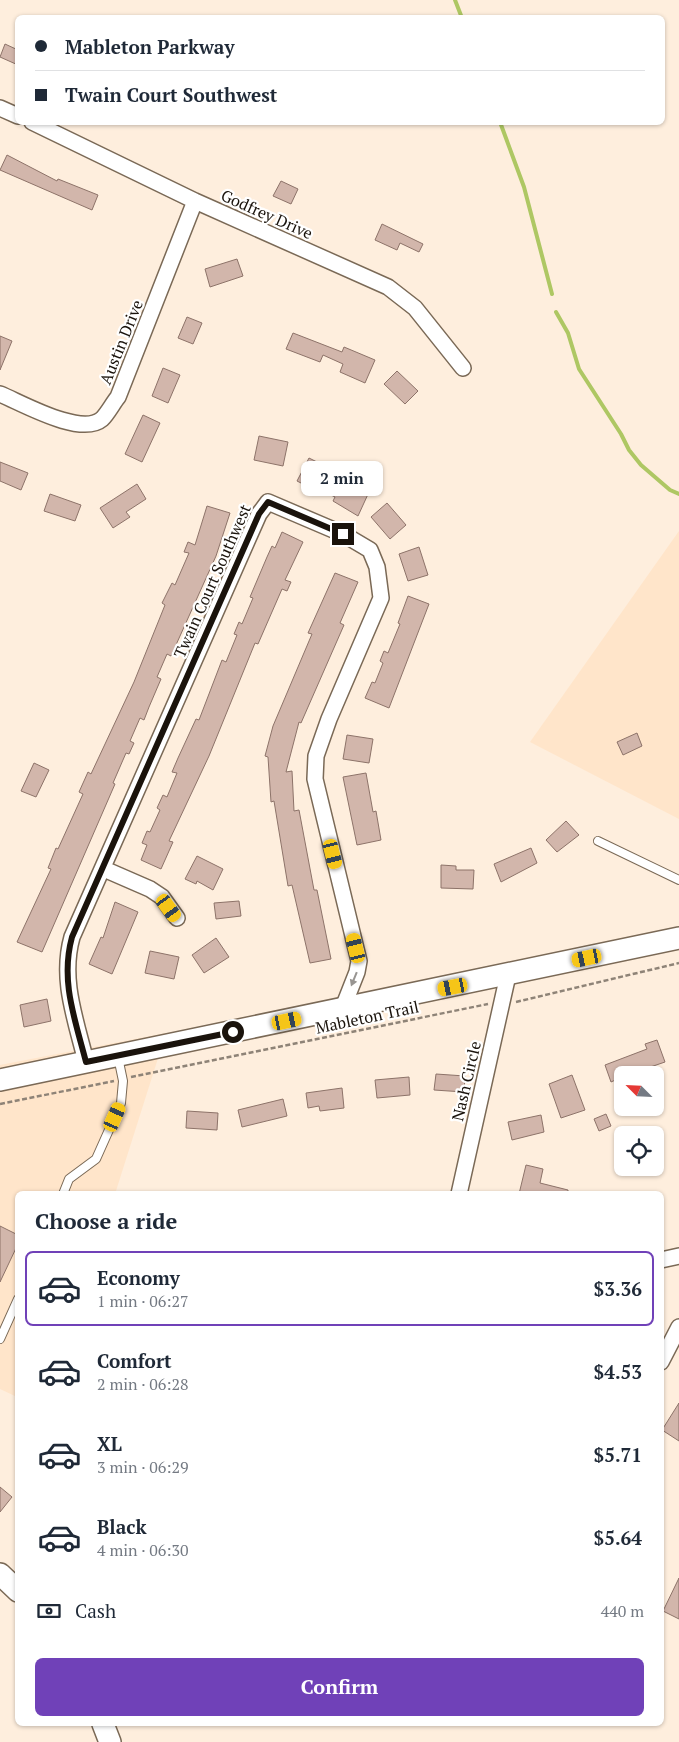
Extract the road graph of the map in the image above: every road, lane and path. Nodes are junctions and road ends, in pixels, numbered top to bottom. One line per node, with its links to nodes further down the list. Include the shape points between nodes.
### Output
1 (0, 108): 2 (street)
2 (15, 115)
3 (38, 125): 4 (street, Godfrey Drive)
4 (195, 202): 5 (street, Godfrey Drive, via 388,287 415,308); 6 (street, Austin Drive, via 118,397 102,419 85,424 72,423)
5 (463, 368)
6 (0, 394)
7 (598, 841): 9 (lane)
8 (104, 870): 10 (street, via 150,889 162,897); 15 (street, Twain Court Southwest, one-way to 15, via 259,514 268,502 343,534 370,550 377,567 381,598 316,756 315,779 359,961 358,972); 17 (street, Twain Court Southwest, via 72,937 68,953 66,984)
9 (679, 880)
10 (177, 918)
11 (679, 938): 13 (main road)
12 (679, 963): 14 (path, Mableton Trail, via 524,1002)
13 (508, 975): 14 (street, Nash Circle); 15 (main road)
14 (502, 1003): 18 (path, Mableton Trail, via 477,1005); 22 (street, Nash Circle)
15 (342, 1010): 16 (main road)
16 (118, 1055): 17 (main road); 18 (lane)
17 (86, 1062): 19 (main road)
18 (123, 1079): 20 (path, Mableton Trail); 21 (lane, via 121,1103 96,1159 69,1179)
19 (0, 1080)
20 (0, 1104)
21 (64, 1191)
22 (460, 1191)
23 (679, 1256): 24 (street)
24 (664, 1259)
25 (15, 1305): 27 (lane)
26 (679, 1326): 28 (street)
27 (0, 1339)
28 (664, 1356)
29 (104, 1726): 30 (main road)
30 (110, 1742)

